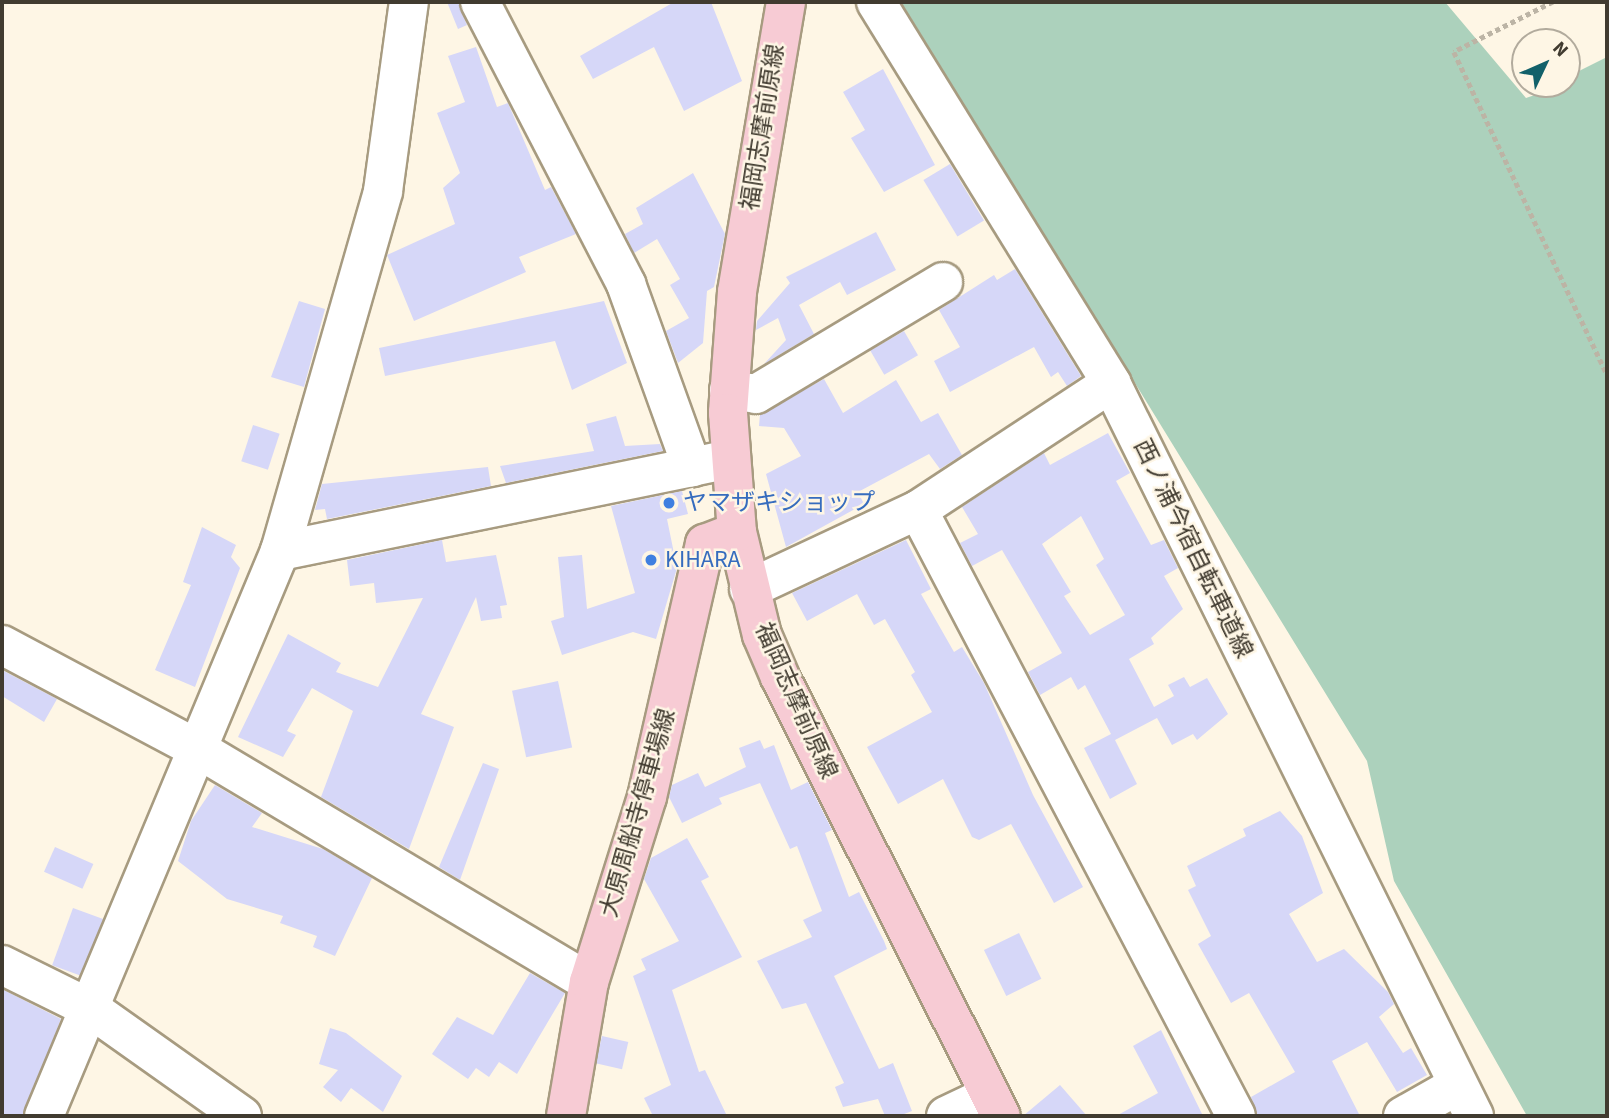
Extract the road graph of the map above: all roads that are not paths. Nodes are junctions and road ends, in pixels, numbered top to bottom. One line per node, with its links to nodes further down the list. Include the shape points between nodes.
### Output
1 (409, 2): 12 (street, via 383,191)
2 (480, 2): 9 (street, via 626,284)
3 (786, 2): 7 (main road, 福岡志摩前原線, via 737,292)
4 (876, 2): 6 (street, 西ノ浦今宿自転車道線)
5 (943, 282): 7 (street, via 756,394)
6 (1111, 383): 10 (street); 19 (street, 西ノ浦今宿自転車道線)
7 (729, 390): 8 (main road, 福岡志摩前原線)
8 (730, 458): 9 (street); 11 (main road, 福岡志摩前原線)
9 (692, 467): 12 (street)
10 (918, 510): 13 (street); 25 (street)
11 (737, 532): 13 (main road, 福岡志摩前原線); 17 (main road, 大原周船寺停車場線, via 705,544 647,797)
12 (280, 551): 15 (street)
13 (749, 589): 20 (main road, 福岡志摩前原線, via 780,677)
14 (2, 645): 15 (street)
15 (196, 748): 17 (street); 18 (street)
16 (2, 965): 18 (street)
17 (589, 982): 23 (main road, 大原周船寺停車場線)
18 (92, 1009): 21 (street); 22 (street)
19 (1466, 1101): 26 (street)
20 (995, 1105): 24 (street)
21 (44, 1116)
22 (242, 1116)
23 (566, 1116)
24 (946, 1116)
25 (1236, 1116)
26 (1403, 1116)

